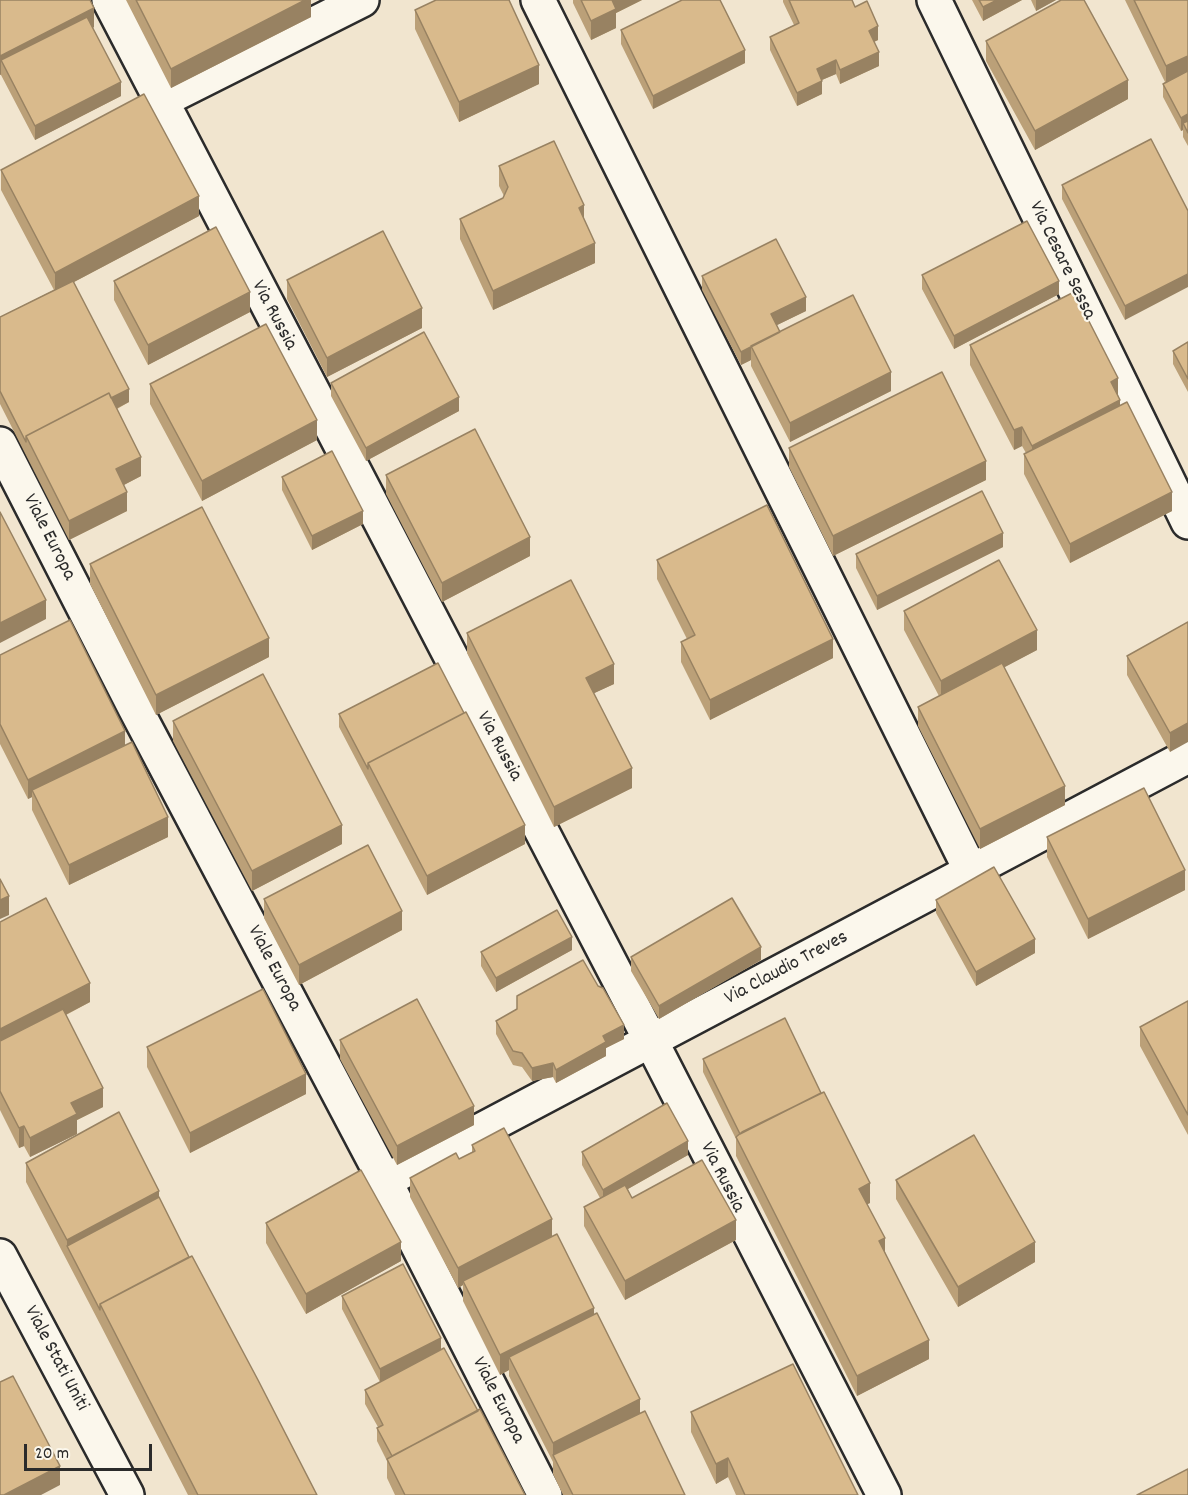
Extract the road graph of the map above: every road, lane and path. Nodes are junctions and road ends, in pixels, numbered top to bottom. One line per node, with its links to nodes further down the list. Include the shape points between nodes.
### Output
1 (109, 0): 5 (street, Via Russia)
2 (362, 0): 5 (street)
3 (538, 0): 9 (street)
4 (934, 0): 7 (street, Via Cesare Sessa)
5 (161, 101): 10 (street, Via Russia)
6 (0, 444): 11 (street, Viale Europa)
7 (1188, 522)
8 (1188, 756): 9 (street, Via Claudio Treves)
9 (971, 871): 10 (street, Via Claudio Treves)
10 (651, 1041): 11 (street, Via Claudio Treves); 15 (street, Via Russia)
11 (385, 1181): 14 (street, Viale Europa)
12 (0, 1256): 13 (street, Viale Stati Uniti)
13 (127, 1495)
14 (545, 1495)
15 (884, 1495)

